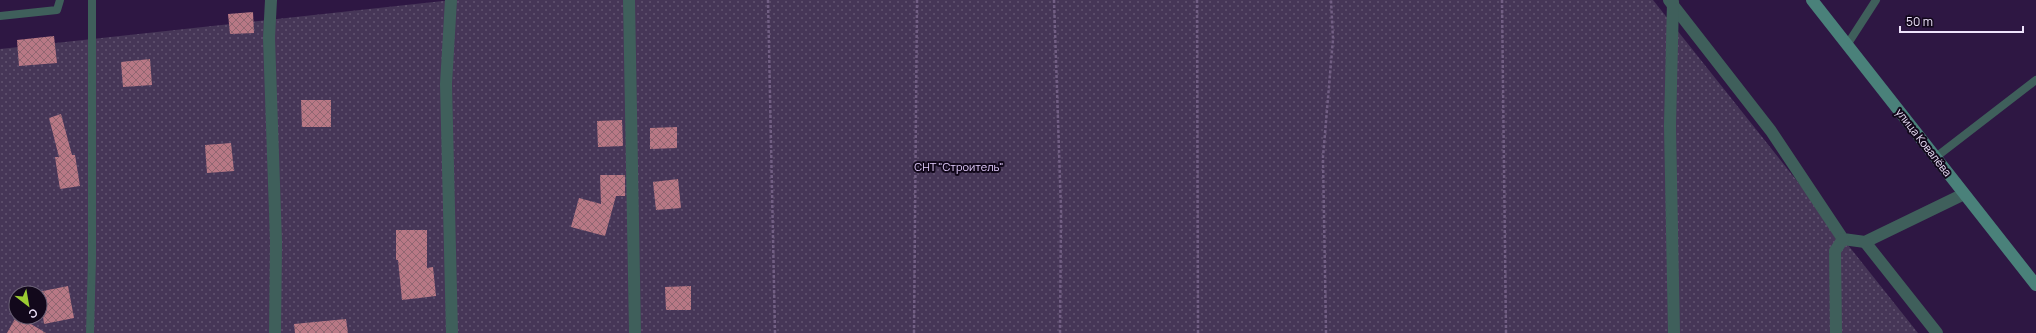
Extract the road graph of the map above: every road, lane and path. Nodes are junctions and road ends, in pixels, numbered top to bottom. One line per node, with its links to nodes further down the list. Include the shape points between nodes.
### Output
1 (60, 0): 15 (lane, via 57,10)
2 (92, 0): 23 (lane)
3 (271, 0): 24 (street, via 269,38 276,242)
4 (451, 0): 25 (street, via 446,84)
5 (629, 0): 26 (street)
6 (768, 0): 27 (path)
7 (917, 0): 28 (path)
8 (1054, 0): 29 (path, via 1061,210)
9 (1197, 0): 30 (path)
10 (1331, 0): 31 (path, via 1333,39 1323,157)
11 (1502, 0): 32 (path)
12 (1812, 0): 16 (street, улица Ковалёва)
13 (1876, 0): 16 (lane)
14 (1672, 1): 20 (street, via 1771,131); 33 (street, via 1670,126)
15 (0, 16)
16 (1847, 45): 18 (street, улица Ковалёва)
17 (2036, 80): 18 (lane)
18 (1936, 157): 19 (street, улица Ковалёва)
19 (1964, 194): 21 (street); 22 (street, улица Ковалёва)
20 (1843, 239): 21 (street); 34 (street, via 1835,251)
21 (1865, 242): 35 (street)
22 (2036, 284)
23 (90, 333)
24 (275, 333)
25 (452, 333)
26 (635, 333)
27 (775, 333)
28 (914, 333)
29 (1060, 333)
30 (1198, 333)
31 (1326, 333)
32 (1506, 333)
33 (1674, 333)
34 (1836, 333)
35 (1937, 333)

